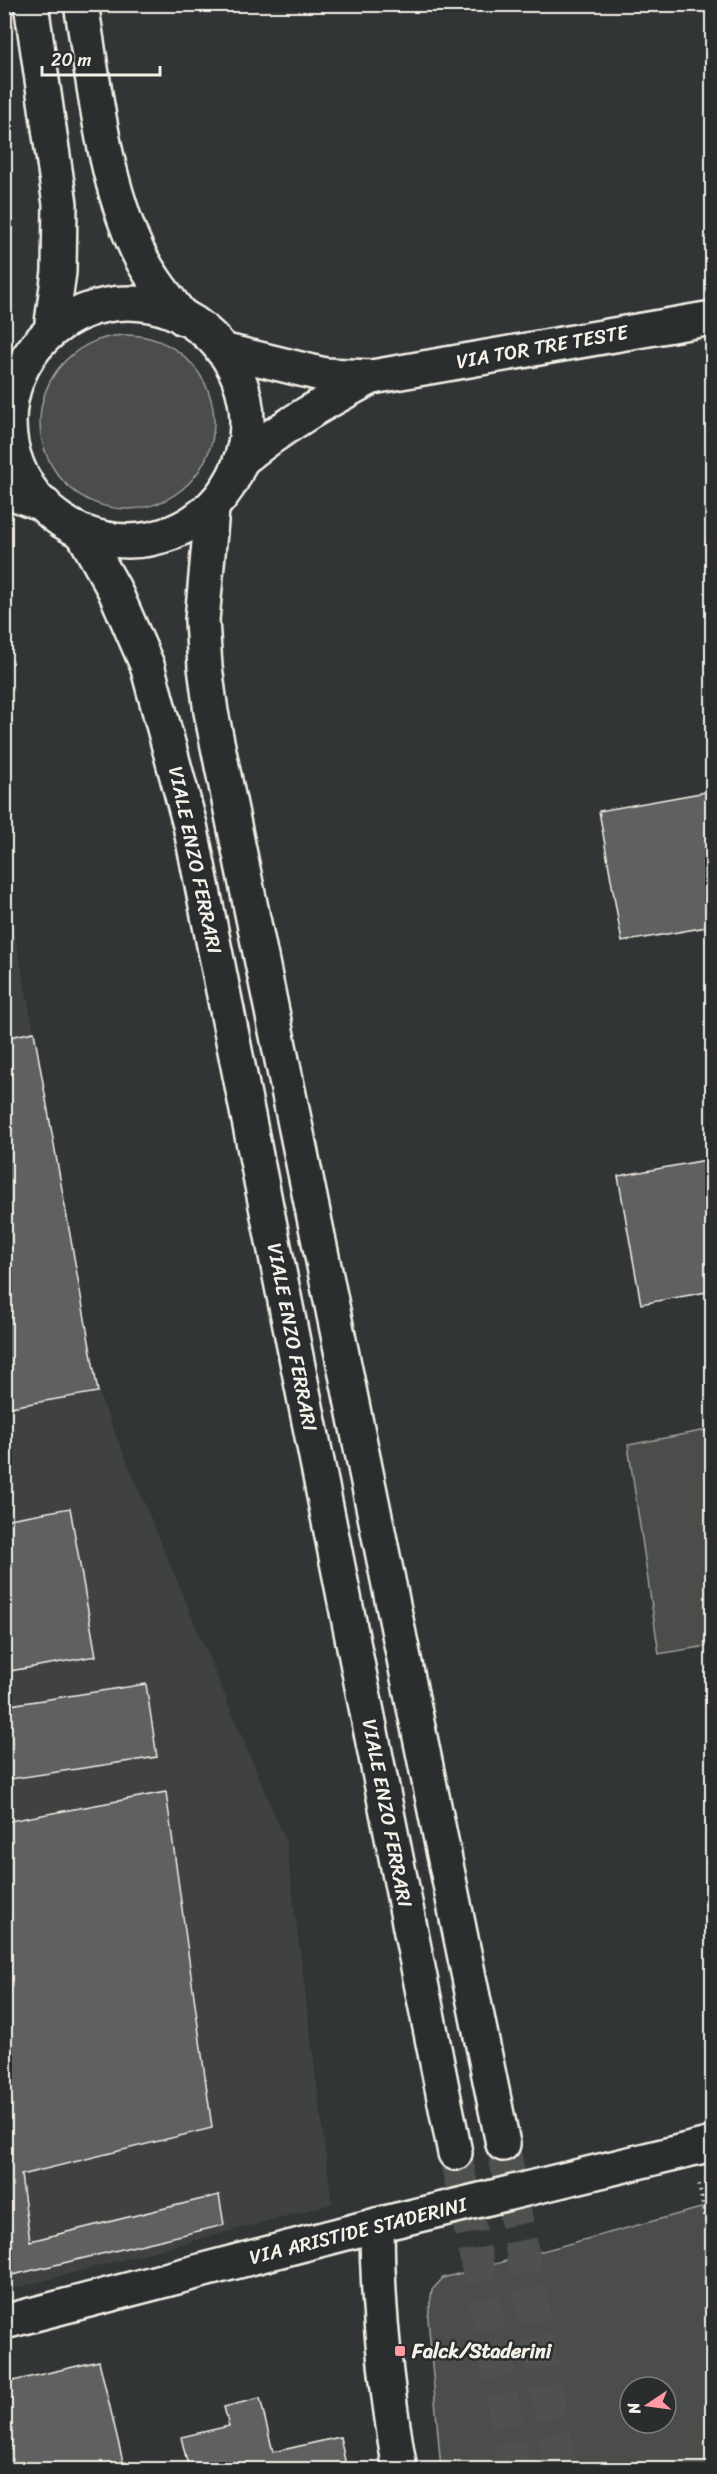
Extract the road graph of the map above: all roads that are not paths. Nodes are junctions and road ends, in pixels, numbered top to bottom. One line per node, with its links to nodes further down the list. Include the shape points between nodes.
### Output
1 (31, 4): 5 (main road, via 60,204 59,272)
2 (81, 4): 3 (main road, via 98,112 124,218 153,279)
3 (183, 318): 5 (main road, via 148,306 112,302 81,309); 6 (main road)
4 (712, 318): 7 (main road, VIA TOR TRE TESTE)
5 (51, 330): 8 (main road)
6 (222, 350): 7 (main road, via 325,375); 9 (main road, via 242,391 245,436)
7 (372, 377): 9 (main road, via 294,420)
8 (10, 386): 11 (main road, via 10,434 27,480)
9 (240, 461): 12 (main road)
10 (4, 490): 11 (main road)
11 (45, 505): 13 (main road)
12 (212, 510): 13 (main road, via 183,528 155,538 123,542); 14 (main road, via 202,620 211,712)
13 (84, 535): 16 (main road, VIALE ENZO FERRARI, via 114,590 147,665 190,825)
14 (503, 2144)
15 (703, 2147): 17 (main road, VIA ARISTIDE STADERINI)
16 (454, 2153)
17 (377, 2226): 18 (main road, VIA ARISTIDE STADERINI); 19 (main road, via 383,2354)
18 (4, 2322)
19 (400, 2469)

